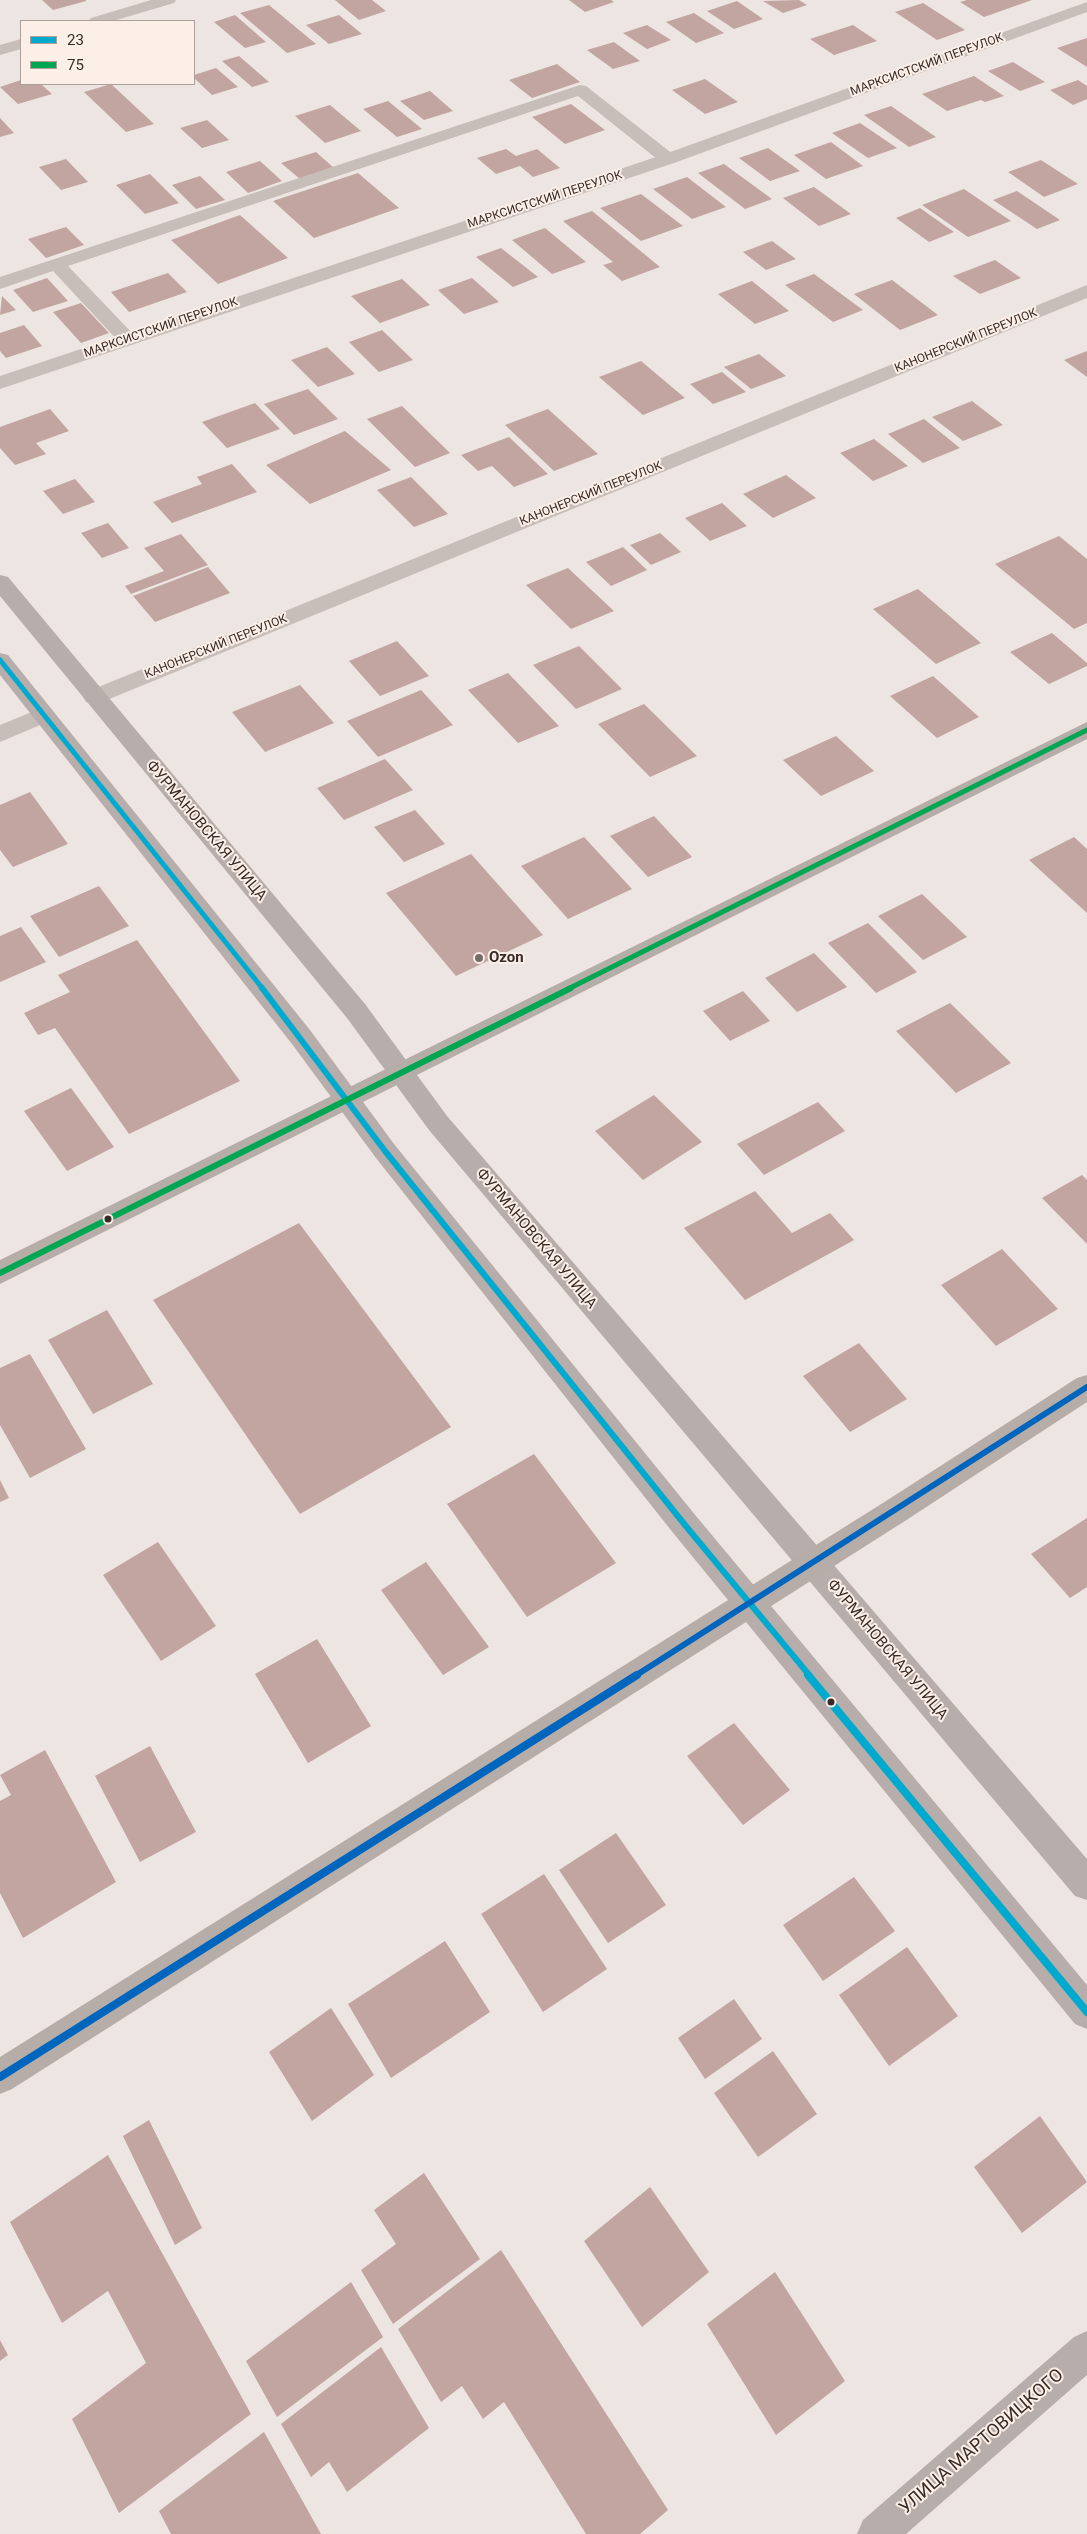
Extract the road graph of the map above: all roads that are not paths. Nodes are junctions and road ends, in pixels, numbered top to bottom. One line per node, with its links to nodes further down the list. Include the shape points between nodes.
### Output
1 (168, 0): 3 (street)
2 (1087, 7): 6 (street, МАРКСИСТСКИЙ ПЕРЕУЛОК)
3 (99, 20)
4 (20, 44): 5 (street)
5 (0, 50)
6 (668, 159): 7 (street, via 580,90); 10 (street, МАРКСИСТСКИЙ ПЕРЕУЛОК)
7 (56, 264): 8 (street); 10 (street)
8 (0, 283)
9 (1087, 291): 14 (street, КАНОНЕРСКИЙ ПЕРЕУЛОК)
10 (127, 339): 11 (street, МАРКСИСТСКИЙ ПЕРЕУЛОК)
11 (0, 384)
12 (0, 582): 14 (main road, ФУРМАНОВСКАЯ УЛИЦА)
13 (0, 660): 15 (main road)
14 (94, 697): 18 (main road, ФУРМАНОВСКАЯ УЛИЦА, via 356,1011)
15 (44, 715): 17 (street); 19 (main road, via 301,1037)
16 (1087, 730): 18 (main road)
17 (0, 734)
18 (401, 1072): 19 (main road); 22 (main road, ФУРМАНОВСКАЯ УЛИЦА, via 438,1123)
19 (346, 1100): 20 (main road); 23 (main road, via 672,1510)
20 (0, 1273)
21 (1087, 1387): 22 (main road)
22 (813, 1563): 23 (main road); 24 (main road, ФУРМАНОВСКАЯ УЛИЦА)
23 (750, 1603): 25 (main road); 26 (main road)
24 (1087, 1884)
25 (1087, 2012)
26 (0, 2077)
27 (1087, 2350): 28 (main road, УЛИЦА МАРТОВИЦКОГО)
28 (877, 2534)

